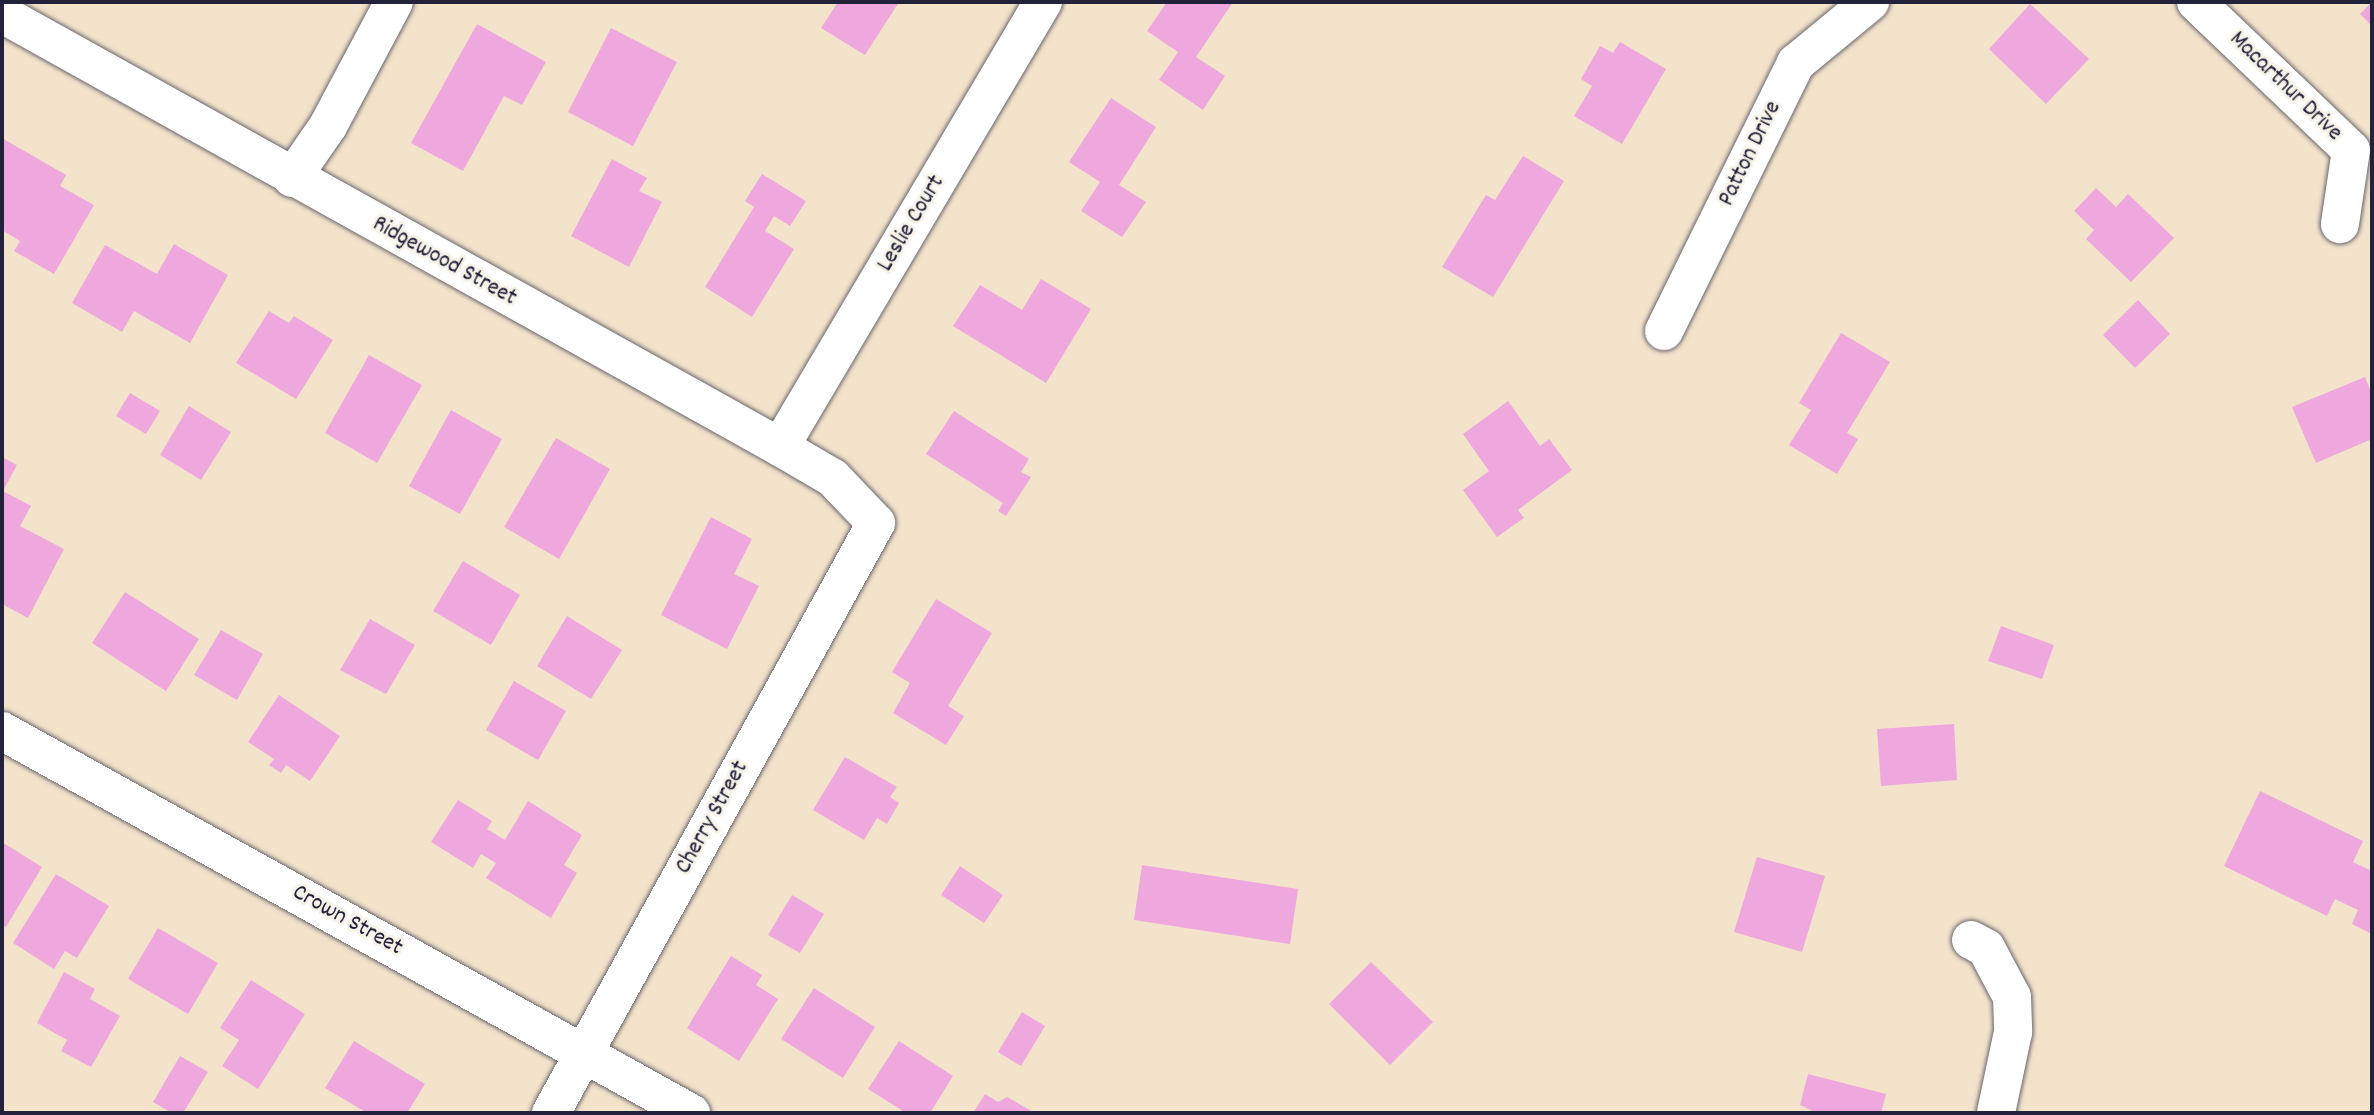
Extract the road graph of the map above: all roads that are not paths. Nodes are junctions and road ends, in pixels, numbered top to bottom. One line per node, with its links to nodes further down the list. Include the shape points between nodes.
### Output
1 (394, 2): 6 (street, via 328,126)
2 (1043, 2): 9 (street, Leslie Court)
3 (1870, 2): 8 (street, Patton Drive, via 1796,63)
4 (2196, 2): 7 (street, Macarthur Drive, via 2351,150)
5 (2, 14): 6 (street, Ridgewood Street)
6 (292, 178): 9 (street, Ridgewood Street)
7 (2340, 224)
8 (1664, 331)
9 (780, 447): 10 (street, Ridgewood Street, via 833,478)
10 (876, 523): 13 (street, Cherry Street)
11 (2, 731): 13 (street, Crown Street)
12 (1971, 940): 16 (street, via 1986,948 2012,997 2013,1032)
13 (583, 1052): 14 (street, Cherry Street); 15 (street, Crown Street)
14 (551, 1113)
15 (691, 1113)
16 (1996, 1113)

